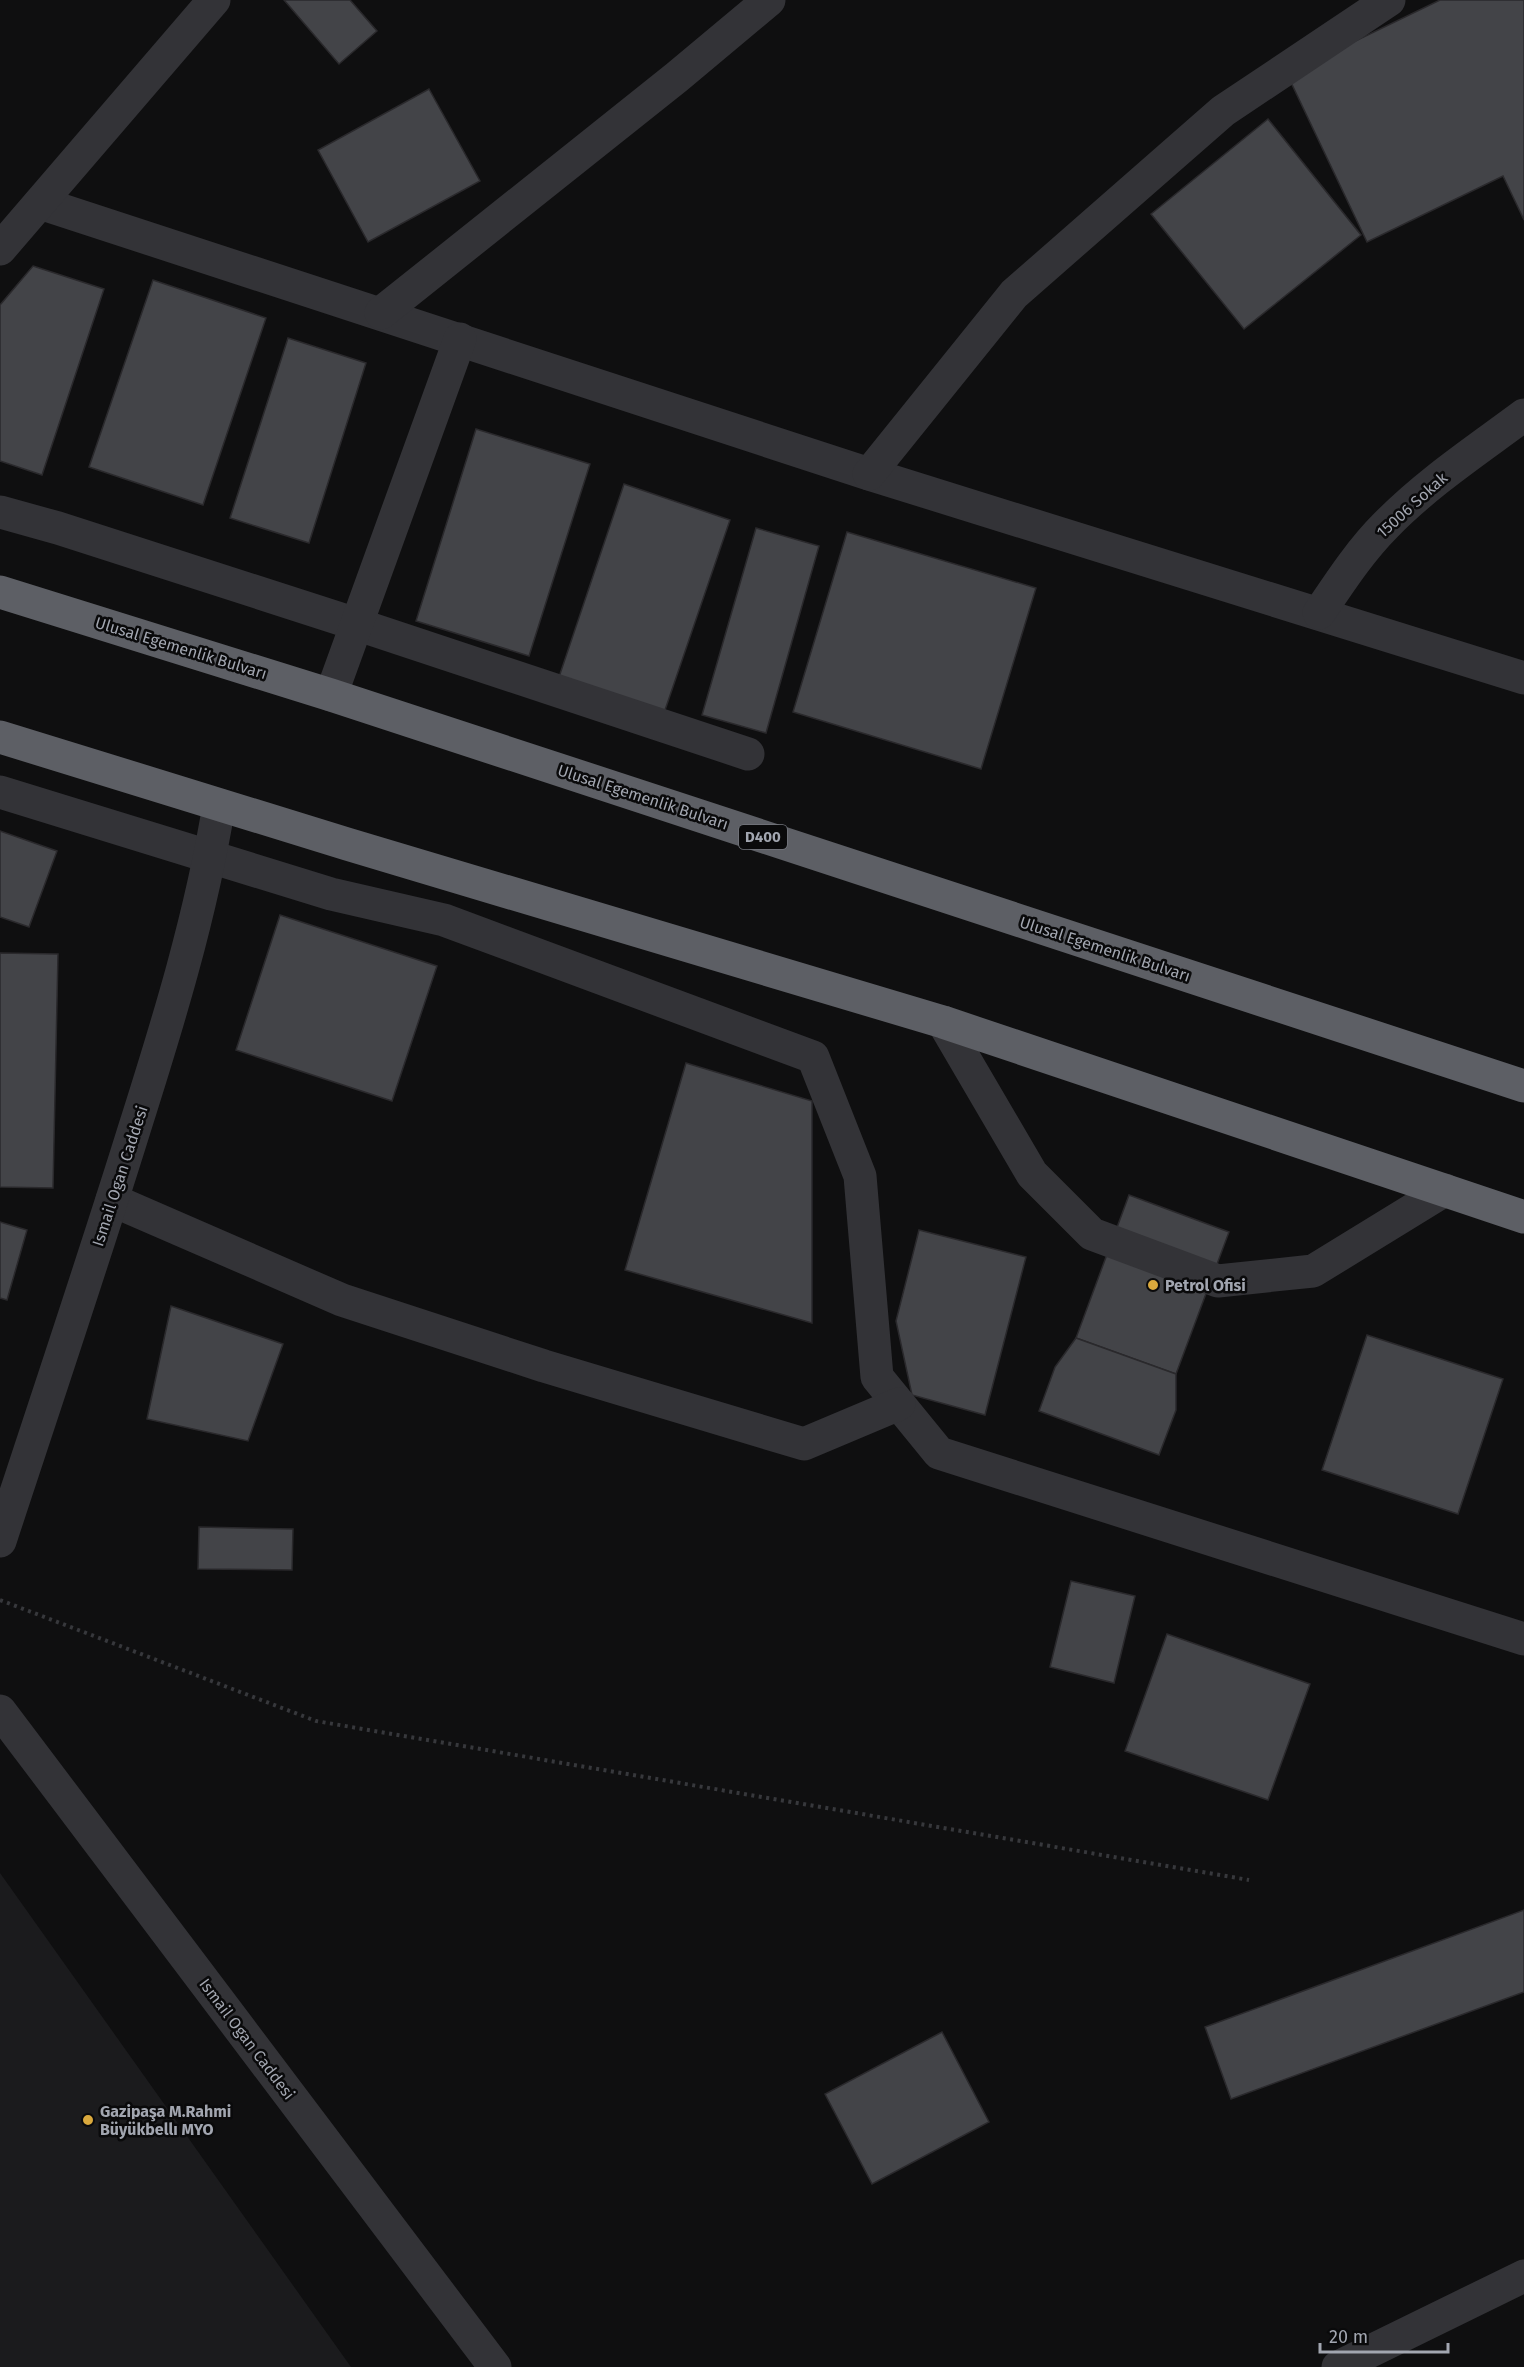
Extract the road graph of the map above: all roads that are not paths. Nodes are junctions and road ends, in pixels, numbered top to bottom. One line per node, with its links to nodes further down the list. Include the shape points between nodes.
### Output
1 (214, 0): 4 (street)
2 (769, 0): 6 (street)
3 (1389, 0): 9 (street, via 1223,111 1014,294)
4 (40, 203): 5 (street); 6 (street)
5 (0, 249)
6 (381, 313): 7 (street)
7 (460, 339): 9 (street); 13 (street)
8 (1524, 415): 12 (street, 15006 Sokak, via 1386,525 1349,568)
9 (869, 474): 12 (street)
10 (0, 512): 13 (street)
11 (0, 592): 15 (highway, Ulusal Egemenlik Bulvarı / D400)
12 (1319, 613): 14 (street)
13 (356, 624): 15 (street); 17 (street)
14 (1524, 678)
15 (332, 695): 22 (highway, Ulusal Egemenlik Bulvarı / D400)
16 (0, 737): 19 (highway)
17 (748, 754)
18 (0, 792): 20 (street)
19 (219, 805): 20 (street, Ismail Ogan Caddesi); 21 (highway)
20 (210, 856): 24 (street, Ismail Ogan Caddesi, via 177,995); 26 (street, via 331,894 444,920 813,1057 860,1176 877,1377)
21 (943, 1022): 23 (highway); 23 (street, via 1032,1174 1092,1234 1218,1281 1313,1271)
22 (1524, 1086)
23 (1446, 1190): 25 (highway)
24 (112, 1200): 26 (street, via 342,1300 804,1444); 27 (street, Ismail Ogan Caddesi)
25 (1524, 1217)
26 (899, 1404): 28 (street, via 939,1453)
27 (0, 1541)
28 (1524, 1639)
29 (0, 1712): 31 (street, Ismail Ogan Caddesi)
30 (1524, 2276): 32 (street)
31 (495, 2367)
32 (1338, 2367)

